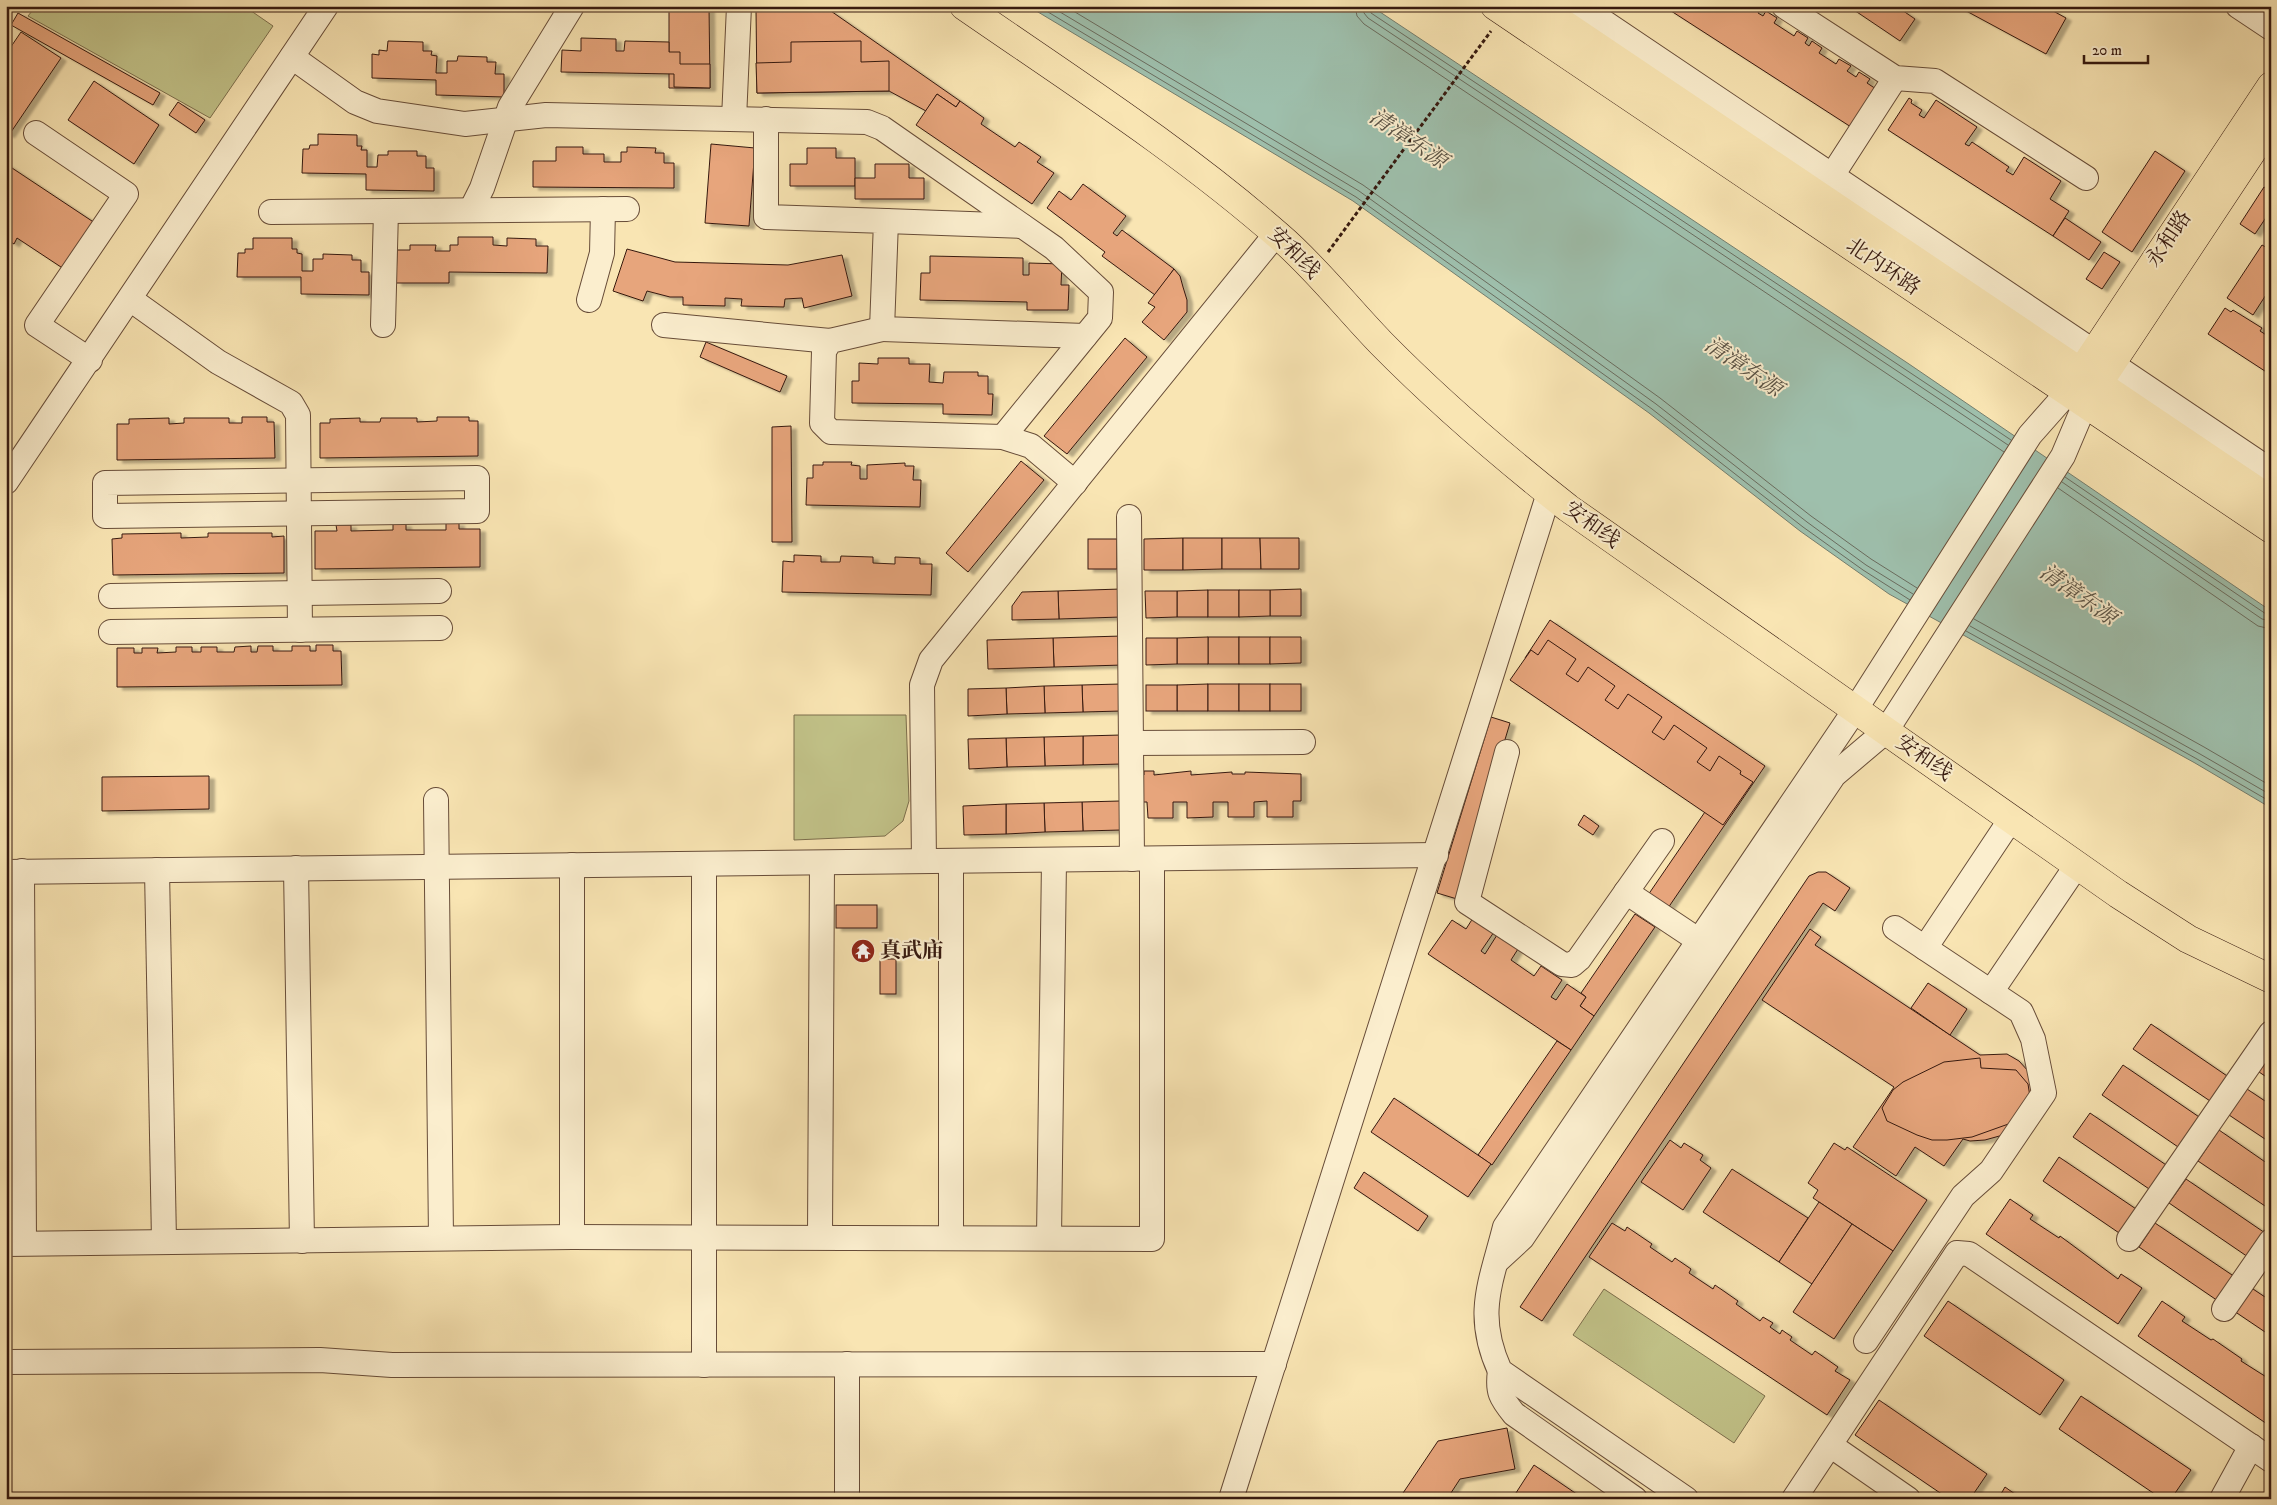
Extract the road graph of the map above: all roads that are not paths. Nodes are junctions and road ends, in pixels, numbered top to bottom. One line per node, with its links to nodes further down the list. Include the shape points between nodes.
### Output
1 (326, 6): 11 (street)
2 (572, 6): 14 (street, via 510,107)
3 (740, 6): 15 (street)
4 (964, 6): 28 (main road, 安和线, via 1201,172)
5 (1537, 6): 20 (main road, 北内环路)
6 (1580, 6): 20 (street)
7 (1784, 6): 12 (street)
8 (2238, 6): 10 (street)
9 (1508, 10): 37 (main road, 北内环路)
10 (2271, 28)
11 (292, 56): 14 (street, via 355,102 377,111 465,124); 29 (street)
12 (1895, 78): 19 (street, via 1936,81); 20 (street)
13 (2271, 86): 37 (main road, 永和路)
14 (506, 119): 15 (street, via 546,115); 22 (street, via 482,188)
15 (734, 119): 16 (street)
16 (766, 119): 26 (street, via 766,217); 27 (street, via 867,122 882,128)
17 (2271, 123): 37 (main road, 永和路)
18 (36, 133): 36 (street, via 126,194 37,325)
19 (2086, 178)
20 (1825, 185): 37 (main road, 北内环路)
21 (627, 209): 23 (street)
22 (470, 210): 23 (street); 24 (street)
23 (603, 210): 30 (street, via 602,253)
24 (386, 211): 25 (street); 31 (street)
25 (271, 212)
26 (886, 221): 27 (street); 33 (street)
27 (1022, 226): 34 (street, via 1054,248 1102,292 1100,318)
28 (1276, 234): 42 (street); 43 (main road, 安和线, via 1448,409)
29 (130, 299): 36 (street); 40 (street, via 218,362 291,403 298,415)
30 (589, 300)
31 (383, 324)
32 (664, 325): 35 (street)
33 (882, 329): 34 (street); 35 (street)
34 (1085, 336): 38 (street)
35 (830, 341): 38 (street, via 824,352 822,423 831,432)
36 (90, 360): 41 (street)
37 (2089, 378): 39 (street); 44 (main road, 北内环路); 47 (main road, 北内环路); 54 (street, via 2030,435); 55 (street, via 2063,456)
38 (1003, 437): 42 (street, via 1031,446)
39 (2271, 472)
40 (299, 481): 45 (street); 45 (street, via 477,478 477,511); 45 (street, via 105,483 105,516)
41 (6, 482)
42 (1075, 483): 65 (street, via 931,660 922,685)
43 (1549, 493): 54 (main road, 安和线); 62 (street)
44 (2271, 500)
45 (299, 513): 49 (street)
46 (1129, 517): 57 (street)
47 (2271, 528)
48 (439, 591): 49 (street)
49 (300, 593): 50 (street); 52 (street)
50 (111, 596)
51 (440, 628): 52 (street)
52 (300, 630): 53 (street)
53 (111, 632)
54 (1855, 710): 55 (main road, 安和线); 77 (street)
55 (1886, 731): 60 (main road, 安和线); 93 (street, via 1834,775 1522,1238)
56 (1303, 742): 57 (street)
57 (1131, 743): 63 (street)
58 (1507, 752): 75 (street, via 1467,902 1562,964 1572,964 1579,959)
59 (436, 800): 71 (street)
60 (2011, 819): 70 (main road, 安和线); 78 (street)
61 (1662, 841): 75 (street)
62 (1436, 856): 63 (street); 98 (street)
63 (1142, 859): 64 (street); 87 (street, via 1152,1239)
64 (1054, 860): 66 (street); 87 (street)
65 (924, 861): 66 (street); 67 (street)
66 (951, 861): 86 (street)
67 (822, 862): 68 (street); 84 (street)
68 (704, 864): 69 (street); 83 (street)
69 (572, 865): 71 (street); 82 (street)
70 (2077, 865): 79 (main road, 安和线, via 2188,939); 80 (street)
71 (437, 867): 72 (street); 85 (street)
72 (296, 868): 73 (street); 90 (street)
73 (157, 870): 74 (street); 89 (street)
74 (14, 872): 92 (street)
75 (1626, 892): 77 (street)
76 (1895, 928): 78 (street)
77 (1698, 940): 93 (street, via 1505,1227)
78 (1925, 948): 80 (street)
79 (2271, 979)
80 (1991, 992): 95 (street, via 2021,1012 2033,1039 2044,1093 1991,1171 1963,1196)
81 (2271, 1033): 88 (street)
82 (572, 1236): 83 (street); 85 (street)
83 (704, 1236): 84 (street); 99 (street)
84 (820, 1236): 86 (street)
85 (441, 1238): 90 (street)
86 (950, 1238): 87 (street)
87 (1049, 1238)
88 (2129, 1239)
89 (164, 1241): 90 (street); 92 (street)
90 (302, 1241)
91 (2271, 1241): 94 (street)
92 (15, 1244)
93 (1496, 1262): 100 (street, via 1487,1292 1486,1320 1490,1349)
94 (2224, 1309)
95 (1866, 1341)
96 (6, 1362): 99 (street, via 320,1360 392,1365)
97 (847, 1364): 98 (street); 99 (street); 104 (street)
98 (1274, 1364): 105 (street)
99 (704, 1365)
100 (1500, 1371): 106 (street, via 1497,1387 1503,1402 1514,1414); 107 (street)
101 (1830, 1445): 102 (street, via 1958,1253 1969,1254); 108 (street); 109 (street)
102 (2251, 1446): 103 (street); 110 (street)
103 (2271, 1460)
104 (847, 1499)
105 (1231, 1499)
106 (1635, 1499)
107 (1686, 1499)
108 (1794, 1499)
109 (1908, 1499)
110 (2222, 1499)

